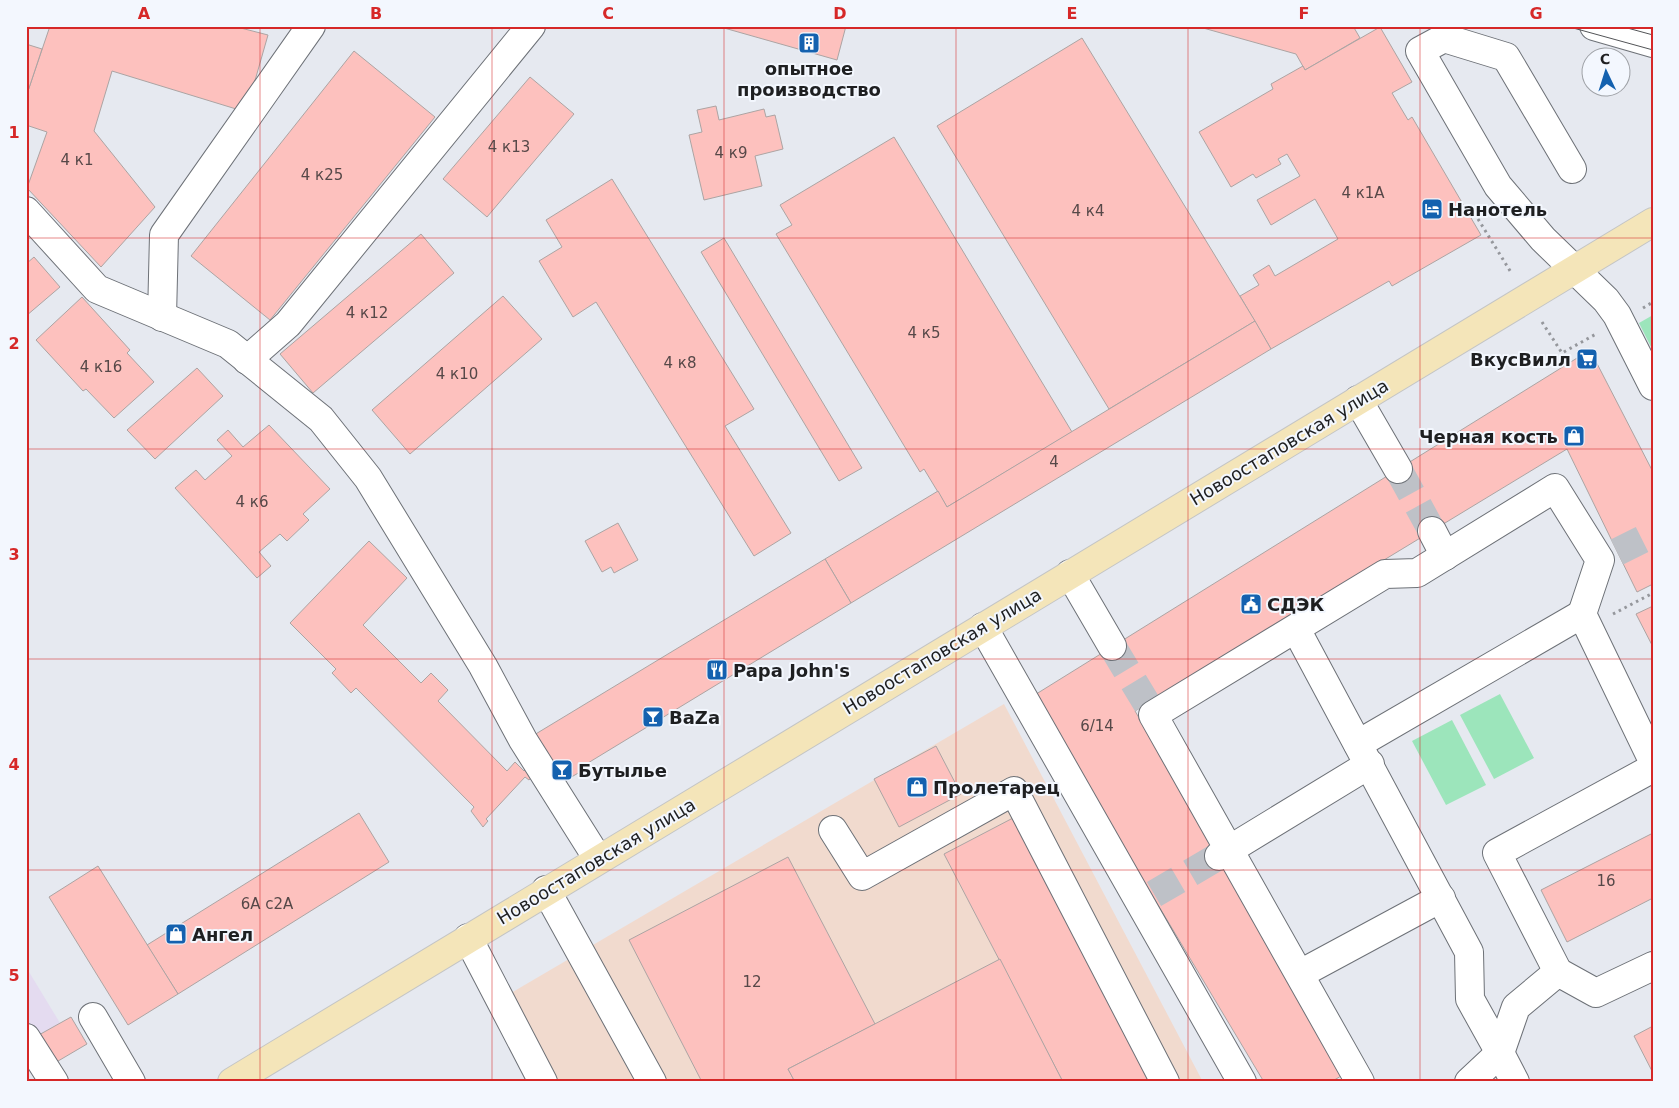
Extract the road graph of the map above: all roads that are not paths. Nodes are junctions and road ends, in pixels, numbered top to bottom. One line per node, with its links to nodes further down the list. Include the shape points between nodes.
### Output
1 (310, 26): 9 (street, via 164,235)
2 (531, 26): 10 (street, via 288,324)
3 (1594, 26): 4 (street)
4 (1653, 43)
5 (1572, 169): 8 (street, via 1506,57 1444,38 1420,51 1498,186 1542,239)
6 (26, 211): 9 (street, via 97,289)
7 (1653, 222): 8 (main road, Новоостаповская улица)
8 (1574, 269): 11 (street, via 1617,314); 12 (main road, Новоостаповская улица)
9 (162, 317): 10 (street, via 228,344)
10 (247, 360): 26 (street, via 321,419 368,478 483,666 522,740)
11 (1653, 386)
12 (1358, 400): 13 (street); 16 (main road, Новоостаповская улица)
13 (1398, 469)
14 (1432, 531): 15 (street)
15 (1445, 556): 17 (street, via 1555,488 1608,556); 19 (street, via 1417,573 1385,574)
16 (1070, 574): 18 (main road, Новоостаповская улица); 20 (street)
17 (1585, 621): 21 (street); 22 (street)
18 (983, 627): 26 (main road, Новоостаповская улица); 42 (street, via 1146,898)
19 (1296, 629): 21 (street); 25 (street, via 1153,715)
20 (1112, 646)
21 (1364, 754): 25 (street); 28 (street)
22 (1653, 761)
23 (1653, 768): 31 (street, via 1497,852)
24 (833, 830): 41 (street, via 862,876 1014,791)
25 (1224, 853): 32 (street)
26 (598, 859): 27 (main road, Новоостаповская улица)
27 (546, 890): 29 (main road, Новоостаповская улица); 40 (street)
28 (1441, 898): 32 (street); 35 (street, via 1469,952 1470,999)
29 (468, 938): 38 (main road, Новоостаповская улица); 39 (street)
30 (1653, 966): 31 (street, via 1596,993)
31 (1558, 972): 35 (street, via 1516,1007)
32 (1300, 974): 43 (street)
33 (93, 1016): 37 (street)
34 (26, 1038): 36 (street)
35 (1500, 1053): 44 (street); 45 (street)
36 (54, 1082)
37 (131, 1082)
38 (232, 1082)
39 (543, 1082)
40 (652, 1082)
41 (1165, 1082)
42 (1242, 1082)
43 (1360, 1082)
44 (1469, 1082)
45 (1515, 1082)

